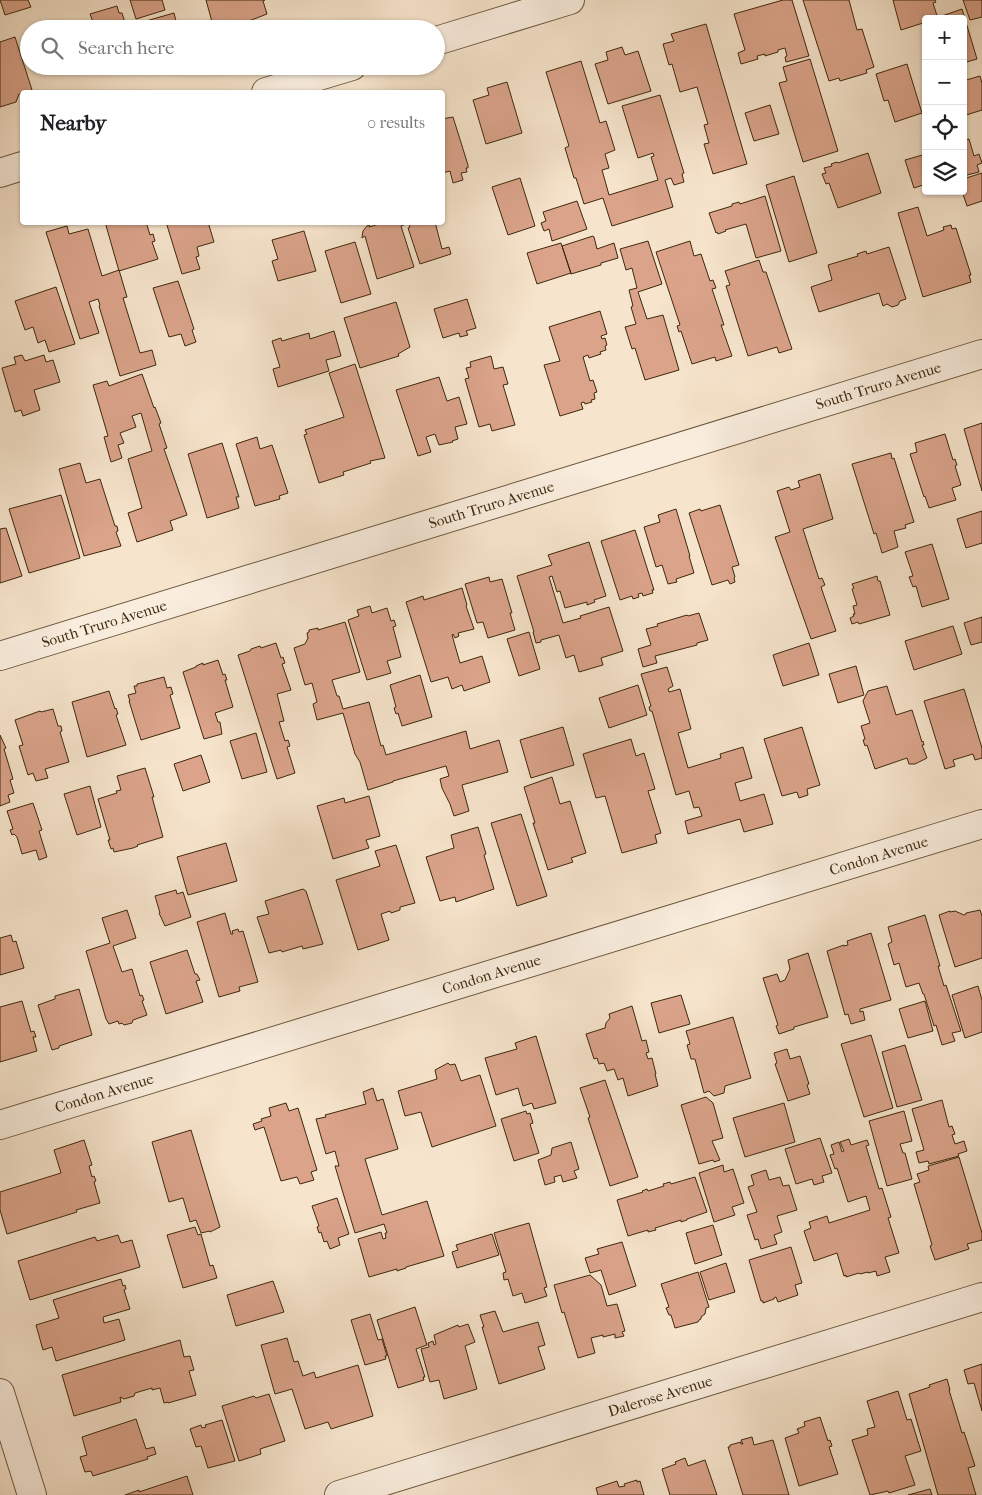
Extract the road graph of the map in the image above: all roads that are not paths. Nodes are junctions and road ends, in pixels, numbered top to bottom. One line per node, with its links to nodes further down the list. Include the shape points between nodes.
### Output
1 (570, 0): 2 (street)
2 (445, 38)
3 (322, 75): 4 (street)
4 (273, 90)
5 (20, 167): 6 (street)
6 (0, 173)
7 (982, 354): 8 (street, South Truro Avenue)
8 (0, 656)
9 (982, 824): 10 (street, Condon Avenue)
10 (0, 1125)
11 (982, 1297): 14 (street, Dalerose Avenue)
12 (0, 1392): 13 (street)
13 (32, 1495)
14 (340, 1495)

